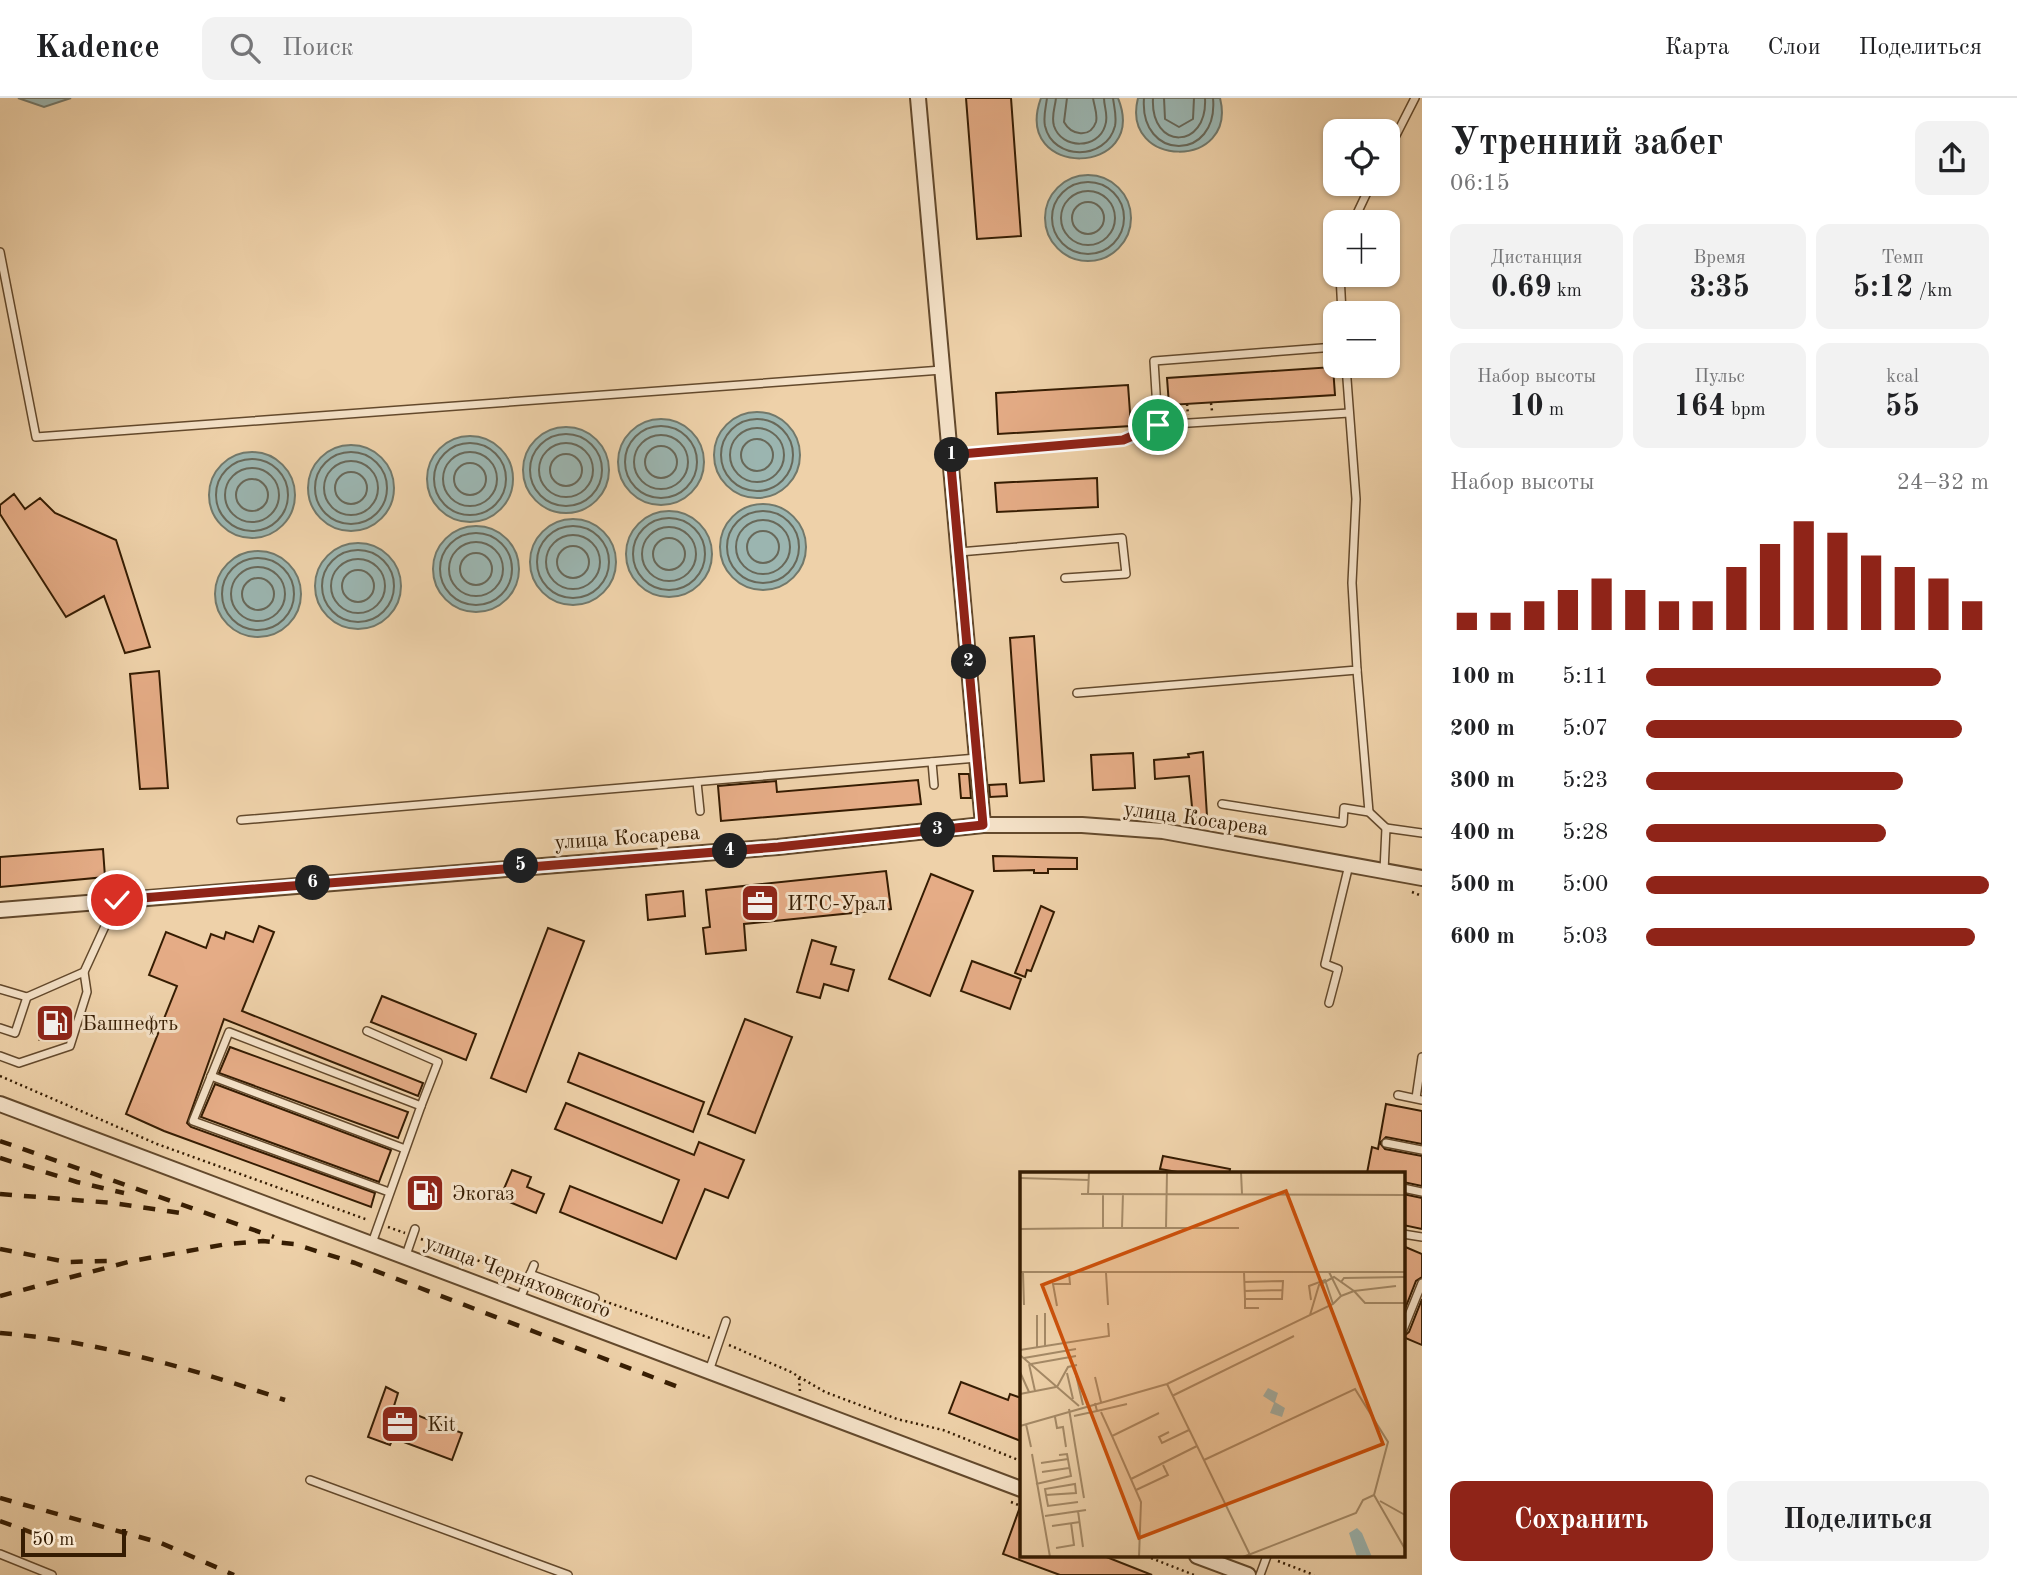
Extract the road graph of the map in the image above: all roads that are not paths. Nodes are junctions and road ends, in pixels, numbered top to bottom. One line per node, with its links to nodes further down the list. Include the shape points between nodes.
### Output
1 (918, 98): 6 (street)
2 (1415, 98): 3 (lane)
3 (1400, 127)
4 (0, 252): 6 (lane, via 36,437)
5 (1323, 348): 9 (lane, via 1154,361)
6 (942, 370): 10 (street)
7 (1347, 378): 8 (lane)
8 (1349, 413): 9 (lane); 13 (lane, via 1356,499 1352,583)
9 (1158, 425): 10 (lane, via 1123,440)
10 (950, 455): 11 (street)
11 (959, 552): 12 (lane, via 1122,538 1126,574); 15 (street)
12 (1065, 578)
13 (1357, 670): 14 (lane); 21 (lane)
14 (1077, 693)
15 (977, 758): 16 (lane); 23 (street)
16 (932, 762): 17 (lane); 18 (lane)
17 (697, 782): 20 (lane); 22 (lane)
18 (934, 785)
19 (1222, 804): 21 (lane, via 1343,823 1344,808)
20 (700, 811)
21 (1369, 812): 24 (lane)
22 (242, 820)
23 (983, 825): 26 (street, улица Косарева, via 1163,831); 29 (street, улица Косарева, via 778,847)
24 (1386, 828): 25 (lane); 27 (lane)
25 (1422, 833)
26 (1349, 865): 27 (street, улица Косарева); 34 (lane, via 1325,964 1338,969)
27 (1384, 871): 28 (street, улица Косарева)
28 (1422, 878)
29 (117, 900): 30 (street, улица Косарева); 31 (lane)
30 (0, 909)
31 (84, 972): 33 (lane); 37 (lane, via 87,992 70,1046 19,1063)
32 (0, 989): 33 (lane)
33 (27, 998): 35 (lane, via 15,1033)
34 (1329, 1003)
35 (0, 1028)
36 (367, 1031): 43 (lane, via 438,1062)
37 (0, 1056)
38 (1422, 1057): 41 (lane)
39 (211, 1076): 43 (lane, via 229,1032); 45 (lane); 47 (lane, via 193,1121)
40 (1398, 1095): 41 (lane)
41 (1419, 1099)
42 (0, 1104): 49 (street, улица Черняховского)
43 (421, 1106): 45 (lane)
44 (1386, 1143): 46 (lane)
45 (405, 1149): 47 (lane)
46 (1422, 1150)
47 (389, 1192): 49 (lane)
48 (414, 1232): 50 (lane)
49 (372, 1243): 50 (street, улица Черняховского)
50 (405, 1255): 55 (street, улица Черняховского)
51 (534, 1265): 52 (lane)
52 (529, 1277): 54 (lane); 55 (lane)
53 (1422, 1283): 57 (lane)
54 (595, 1298)
55 (520, 1299): 58 (street, улица Черняховского)
56 (726, 1321): 58 (lane)
57 (1405, 1325)
58 (709, 1371): 60 (street, улица Черняховского)
59 (310, 1480): 65 (lane)
60 (1020, 1489)
61 (0, 1554): 64 (lane)
62 (1203, 1558): 66 (street)
63 (1266, 1558): 67 (lane)
64 (52, 1575)
65 (568, 1575)
66 (1248, 1575)
67 (1261, 1575)

